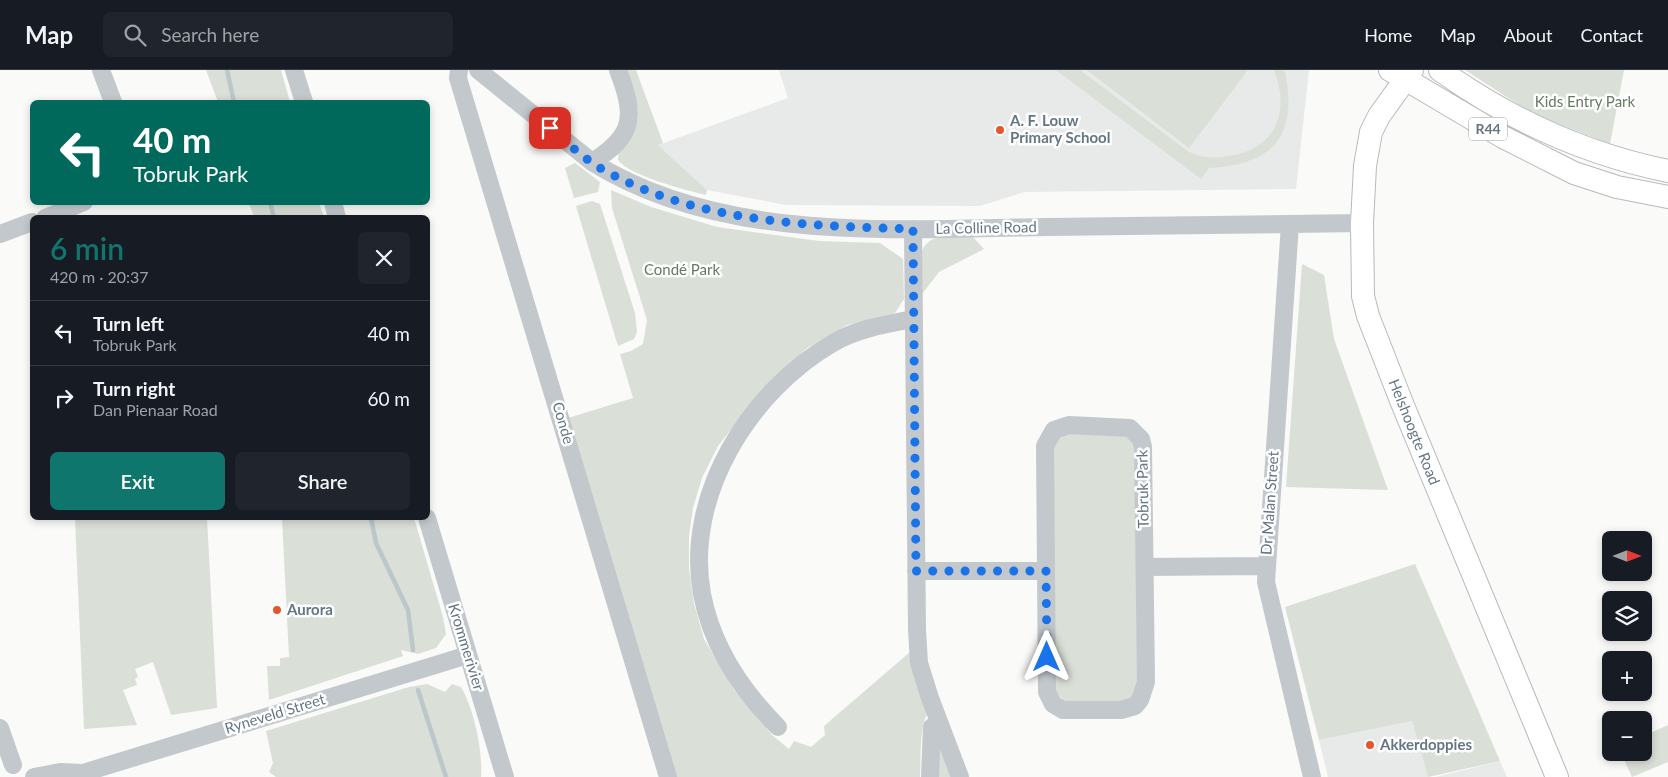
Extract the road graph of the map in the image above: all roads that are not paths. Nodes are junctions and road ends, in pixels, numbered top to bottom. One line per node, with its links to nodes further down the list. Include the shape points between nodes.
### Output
1 (101, 70): 8 (street)
2 (294, 70): 9 (street)
3 (459, 70): 34 (street, Conde, via 458,78)
4 (478, 70): 10 (street, La Colline Road)
5 (618, 70): 10 (street, via 629,100 630,118 624,133 607,153)
6 (1440, 70): 11 (main road, R44, via 1516,119 1558,139 1604,156)
7 (1403, 73): 12 (main road, R44, via 1503,137 1574,174); 16 (main road, Helshoogte Road, via 1371,132 1365,166)
8 (112, 100)
9 (303, 100)
10 (592, 162): 18 (street, La Colline Road, via 655,194 730,215 805,226)
11 (1668, 171)
12 (1668, 197)
13 (77, 205): 14 (street)
14 (52, 215)
15 (30, 223): 19 (street)
16 (1362, 223): 17 (street, La Colline Road); 38 (main road, Helshoogte Road, via 1361,275 1368,316)
17 (1290, 224): 18 (street, La Colline Road); 22 (street, Dr Malan Street)
18 (913, 229): 20 (street)
19 (0, 234)
20 (913, 318): 24 (street); 28 (street, via 883,324 834,342 797,368 764,398 737,437 716,478 703,520 699,558 702,594 715,638 728,665 758,707)
21 (428, 520): 26 (street, Krommerivier)
22 (1265, 566): 23 (street); 37 (street, Dr Malan Street, via 1268,598)
23 (1145, 567): 25 (street, Tobruk Park, via 1144,691 1135,706 1121,710 1063,710 1053,704 1047,692); 25 (street, Tobruk Park, via 1141,439 1130,428 1122,426 1069,425 1054,430 1045,446)
24 (916, 571): 25 (street); 27 (street, via 919,663)
25 (1046, 571)
26 (468, 655): 31 (street, Ryneveld Street); 33 (street, Krommerivier)
27 (939, 723): 35 (street, via 932,728); 36 (street)
28 (778, 727)
29 (0, 728): 30 (street)
30 (7, 766): 32 (street, via 28,771)
31 (80, 775): 32 (street, Ryneveld Street, via 60,772)
32 (34, 777)
33 (504, 777)
34 (668, 777)
35 (930, 777)
36 (960, 777)
37 (1312, 777)
38 (1557, 777)

